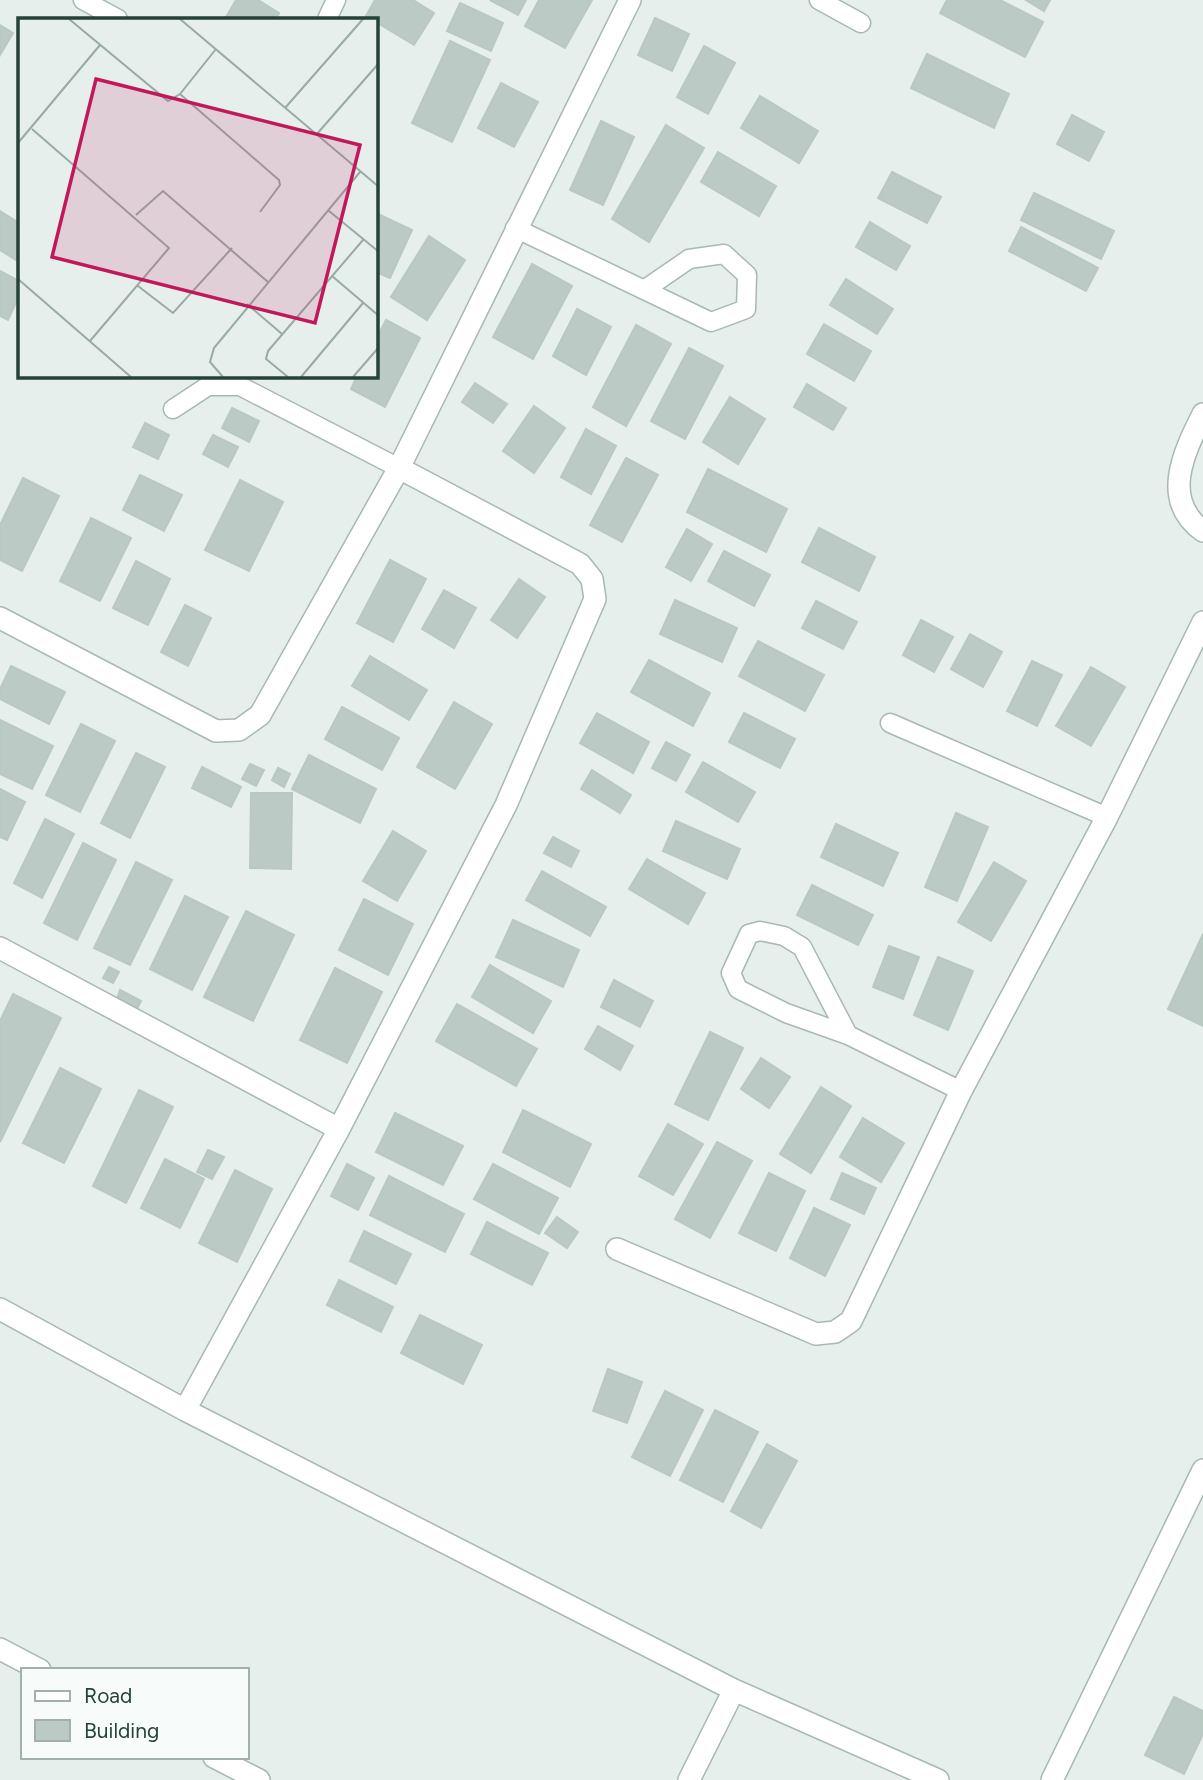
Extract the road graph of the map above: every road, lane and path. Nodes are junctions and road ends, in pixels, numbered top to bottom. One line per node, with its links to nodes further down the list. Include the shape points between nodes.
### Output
1 (83, 0): 5 (lane)
2 (336, 0): 6 (lane)
3 (630, 0): 8 (street)
4 (819, 0): 7 (lane)
5 (116, 18)
6 (327, 18)
7 (861, 23)
8 (515, 228): 9 (lane); 12 (street)
9 (644, 290): 9 (lane, via 689,259 724,254 747,275 746,309 710,322)
10 (173, 409): 12 (lane, via 208,386 240,386)
11 (1203, 414): 13 (street, via 1183,454 1178,488 1189,521)
12 (399, 468): 14 (street, via 270,701 239,730 216,731); 21 (street, via 580,564 592,579 595,599 506,805)
13 (1203, 531)
14 (0, 618)
15 (1203, 622): 17 (street)
16 (890, 723): 17 (lane)
17 (1107, 817): 20 (street)
18 (0, 948): 21 (street)
19 (848, 1035): 19 (lane, via 786,1013 738,989 731,973 749,934 760,931 784,936 802,947); 20 (lane)
20 (961, 1091): 22 (street, via 865,1296 851,1321 835,1332 816,1334)
21 (339, 1129): 24 (street)
22 (617, 1249)
23 (3, 1316): 24 (street)
24 (185, 1410): 28 (street)
25 (1201, 1480): 33 (street)
26 (0, 1649): 27 (street)
27 (36, 1668)
28 (734, 1690): 31 (street); 32 (street)
29 (218, 1759): 30 (street)
30 (259, 1780)
31 (689, 1780)
32 (938, 1780)
33 (1052, 1780)

